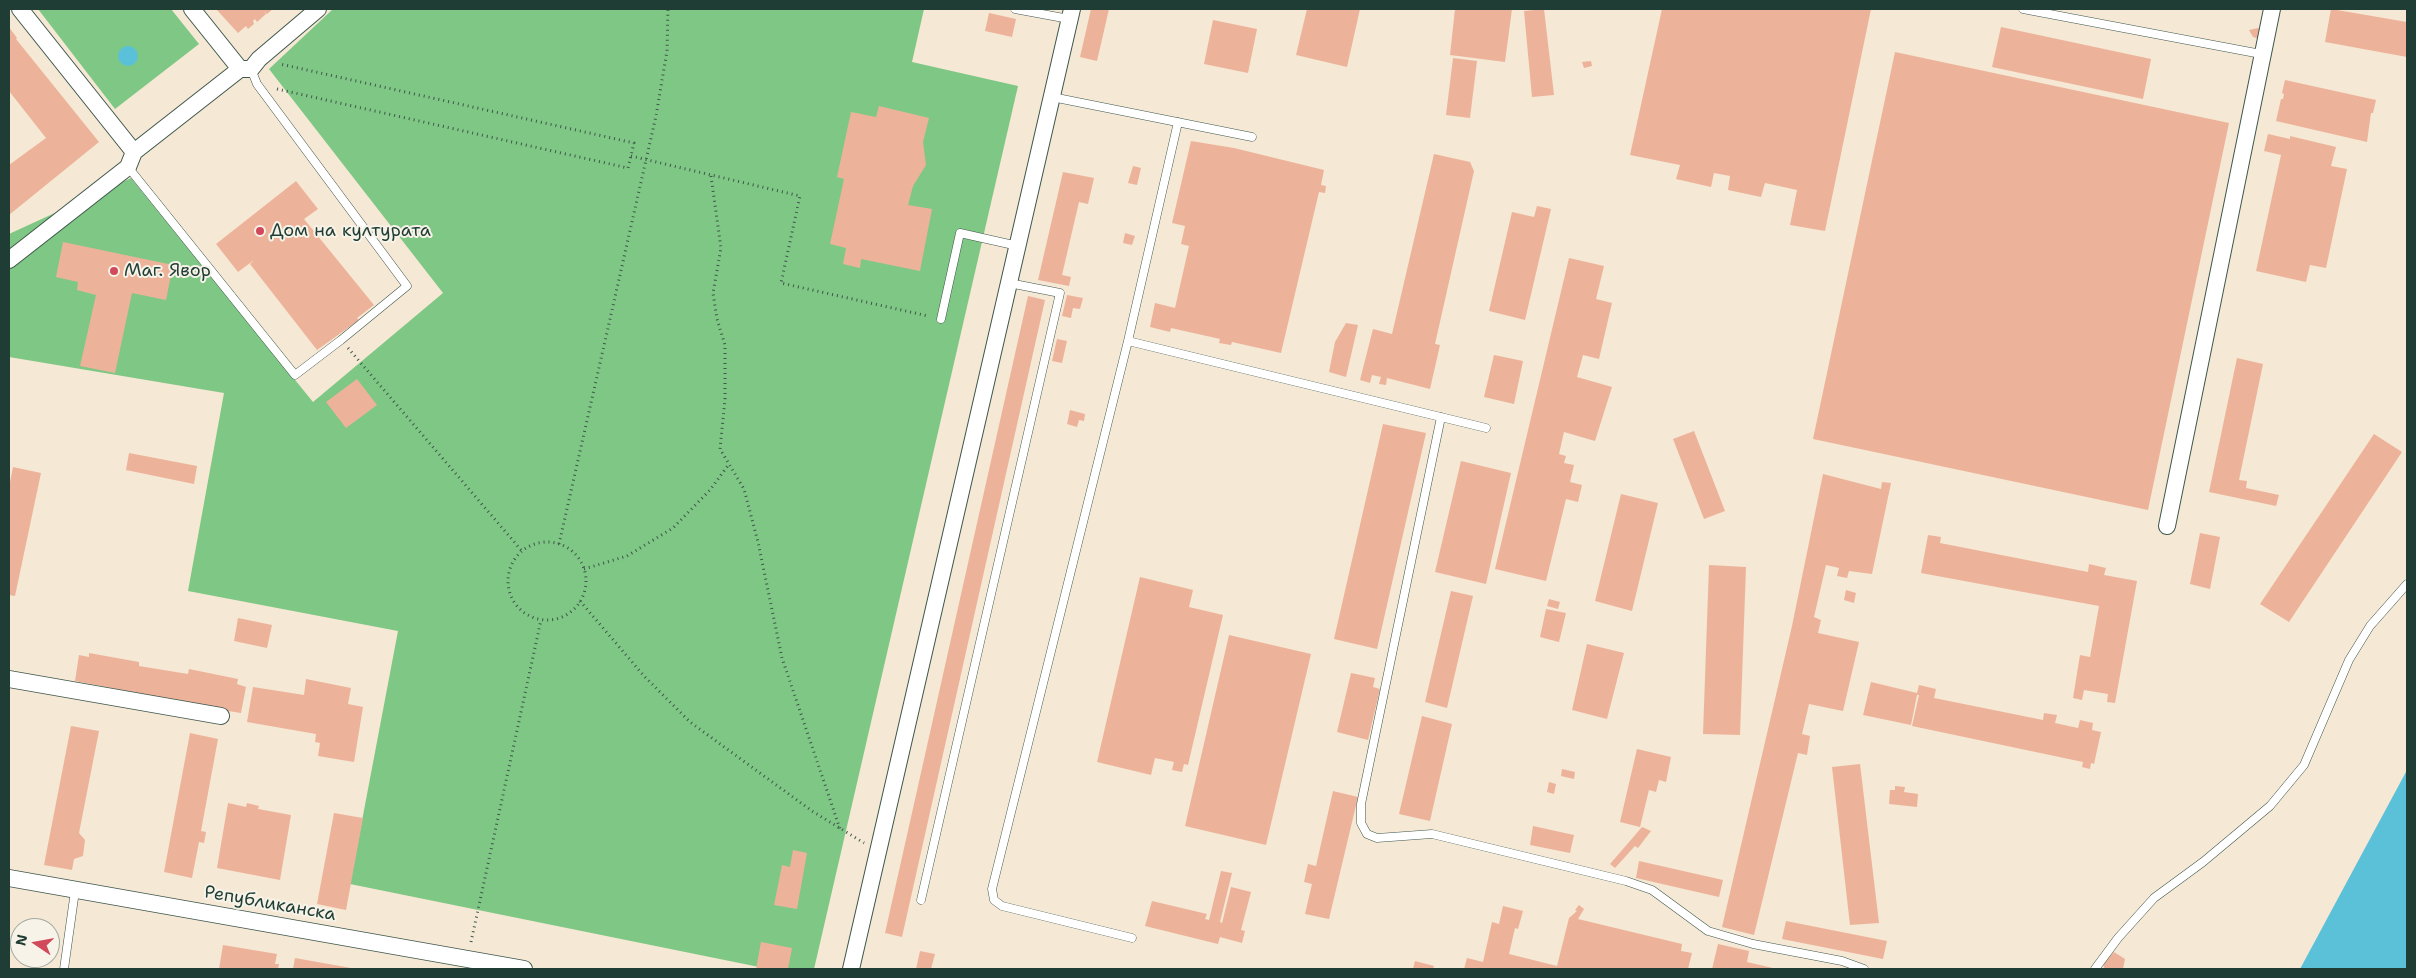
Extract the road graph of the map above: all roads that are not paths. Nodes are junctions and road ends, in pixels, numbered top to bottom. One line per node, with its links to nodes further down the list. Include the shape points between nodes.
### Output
1 (20, 9): 13 (street)
2 (192, 9): 9 (street)
3 (318, 9): 9 (street)
4 (1015, 9): 7 (lane)
5 (2023, 9): 8 (lane)
6 (2272, 9): 8 (street)
7 (1070, 14): 10 (street)
8 (2261, 54): 22 (street)
9 (251, 70): 13 (street); 14 (lane, via 407,286 341,340 295,375)
10 (1052, 97): 11 (lane); 15 (street)
11 (1178, 122): 12 (lane); 19 (lane)
12 (1252, 137)
13 (134, 152): 14 (street)
14 (128, 167): 16 (street)
15 (1018, 246): 17 (street); 18 (lane, via 960,233)
16 (9, 260)
17 (1009, 283): 28 (lane, via 1060,293); 32 (street)
18 (940, 319)
19 (1128, 340): 20 (lane); 29 (lane, via 992,890 994,900 1002,906)
20 (1441, 417): 21 (lane); 33 (lane, via 1361,804 1361,823 1367,834 1377,838 1432,834 1626,881 1652,890 1708,931 1754,944 1842,961)
21 (1486, 428)
22 (2167, 526)
23 (2407, 584): 34 (lane, via 2370,626 2349,660 2304,764 2270,806 2154,898 2118,938)
24 (9, 679): 25 (street)
25 (221, 716)
26 (9, 878): 27 (street, Републиканска)
27 (75, 891): 30 (lane); 31 (street, Републиканска)
28 (921, 900)
29 (1132, 938)
30 (64, 969)
31 (524, 969)
32 (851, 969)
33 (1864, 969)
34 (2096, 969)

